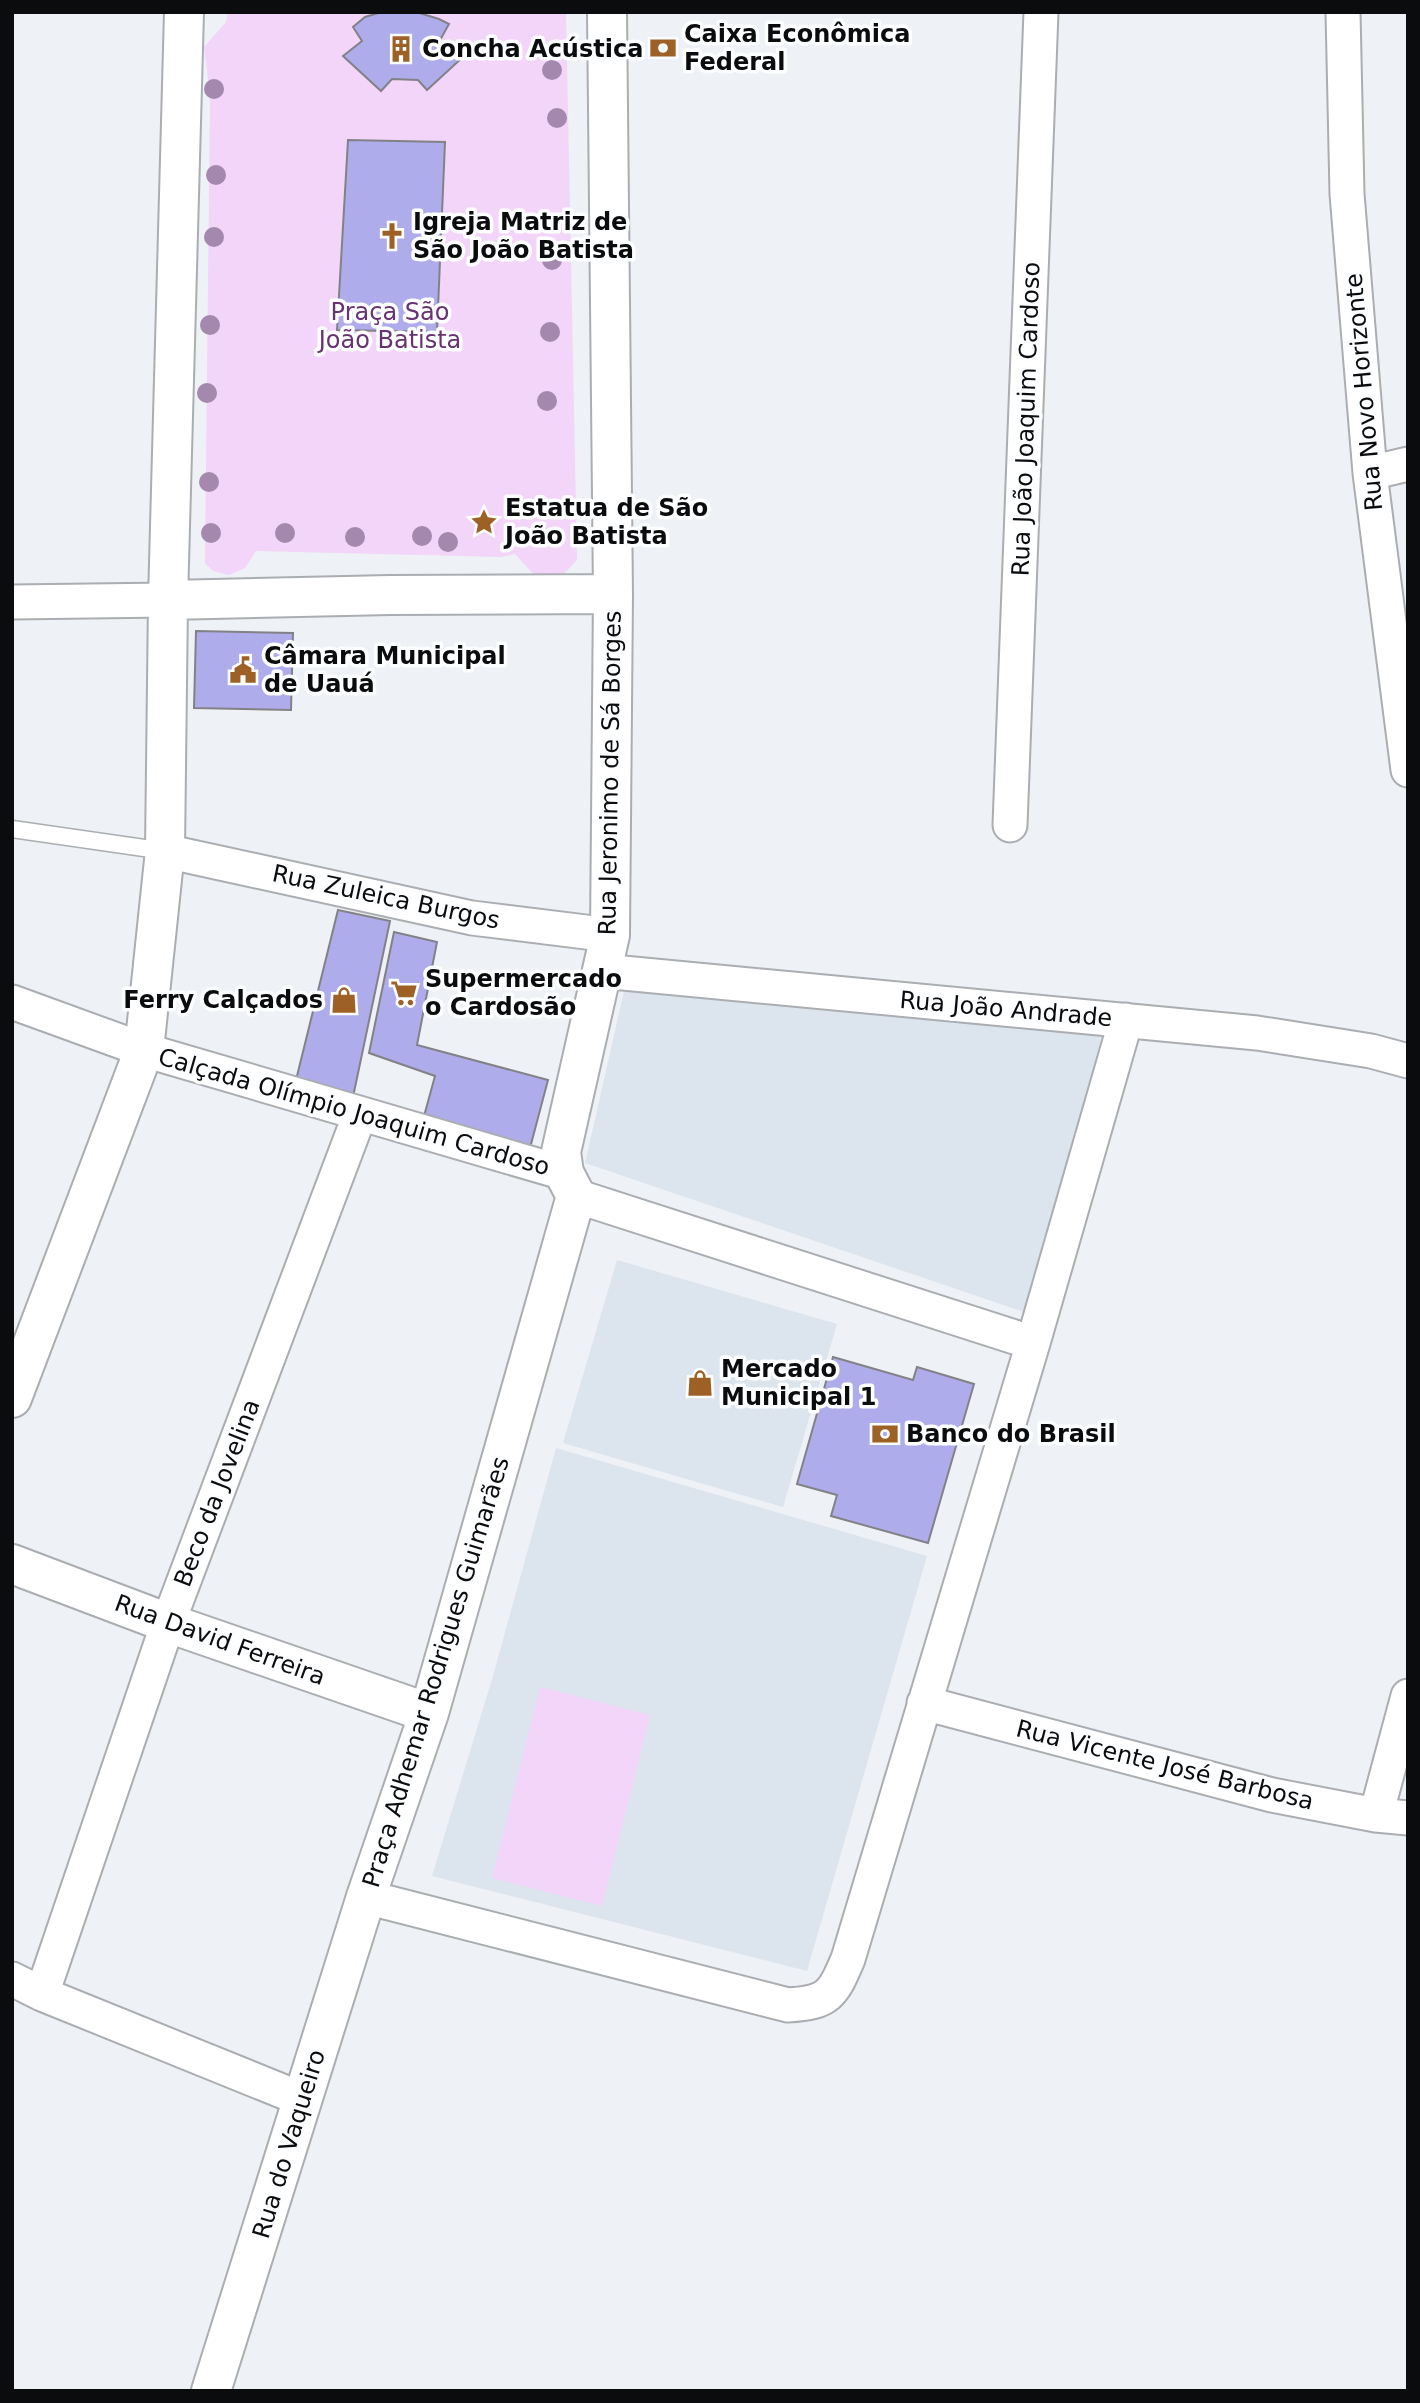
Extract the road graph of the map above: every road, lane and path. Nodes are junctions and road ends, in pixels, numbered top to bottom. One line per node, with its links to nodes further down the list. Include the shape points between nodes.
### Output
1 (184, 12): 8 (street)
2 (607, 12): 7 (street)
3 (1041, 12): 11 (street, Rua João Joaquim Cardoso)
4 (1343, 12): 6 (street, Rua Novo Horizonte, via 1347,194)
5 (1408, 464): 6 (street)
6 (1370, 472): 10 (street, Rua Novo Horizonte)
7 (612, 594): 8 (street); 14 (street, Rua Jeronimo de Sá Borges)
8 (169, 600): 9 (street); 13 (street)
9 (12, 602)
10 (1408, 770)
11 (1010, 825)
12 (12, 829): 13 (lane)
13 (165, 851): 14 (street, Rua Zuleica Burgos, via 471,918); 17 (street)
14 (606, 953): 16 (street, Rua João Andrade); 20 (street, Rua Jeronimo de Sá Borges, via 561,1152)
15 (12, 1002): 17 (street, Calçada Olímpio Joaquim Cardoso)
16 (1126, 1020): 18 (street, Rua João Andrade, via 1269,1035); 21 (street, Praça Adhemar Rodrigues Guimarães)
17 (144, 1050): 19 (street, Calçada Olímpio Joaquim Cardoso); 22 (street)
18 (1408, 1061)
19 (360, 1114): 20 (street, Calçada Olímpio Joaquim Cardoso); 24 (street, Beco da Jovelina)
20 (570, 1185): 21 (street); 27 (street, Praça Adhemar Rodrigues Guimarães)
21 (1033, 1343): 26 (street, Praça Adhemar Rodrigues Guimarães)
22 (12, 1398)
23 (12, 1563): 24 (street, Rua David Ferreira)
24 (168, 1623): 27 (street, Rua David Ferreira); 31 (street, Beco da Jovelina)
25 (1408, 1696): 28 (street)
26 (924, 1703): 28 (street, Rua Vicente José Barbosa, via 1272,1795); 29 (street, Praça Adhemar Rodrigues Guimarães, via 848,1959 835,1988 805,2004 788,2005)
27 (429, 1713): 29 (street, Praça Adhemar Rodrigues Guimarães)
28 (1392, 1817)
29 (366, 1897): 32 (street, Rua do Vaqueiro)
30 (12, 1979): 31 (street)
31 (42, 1994): 32 (street)
32 (304, 2100): 33 (street, Rua do Vaqueiro)
33 (211, 2391)

